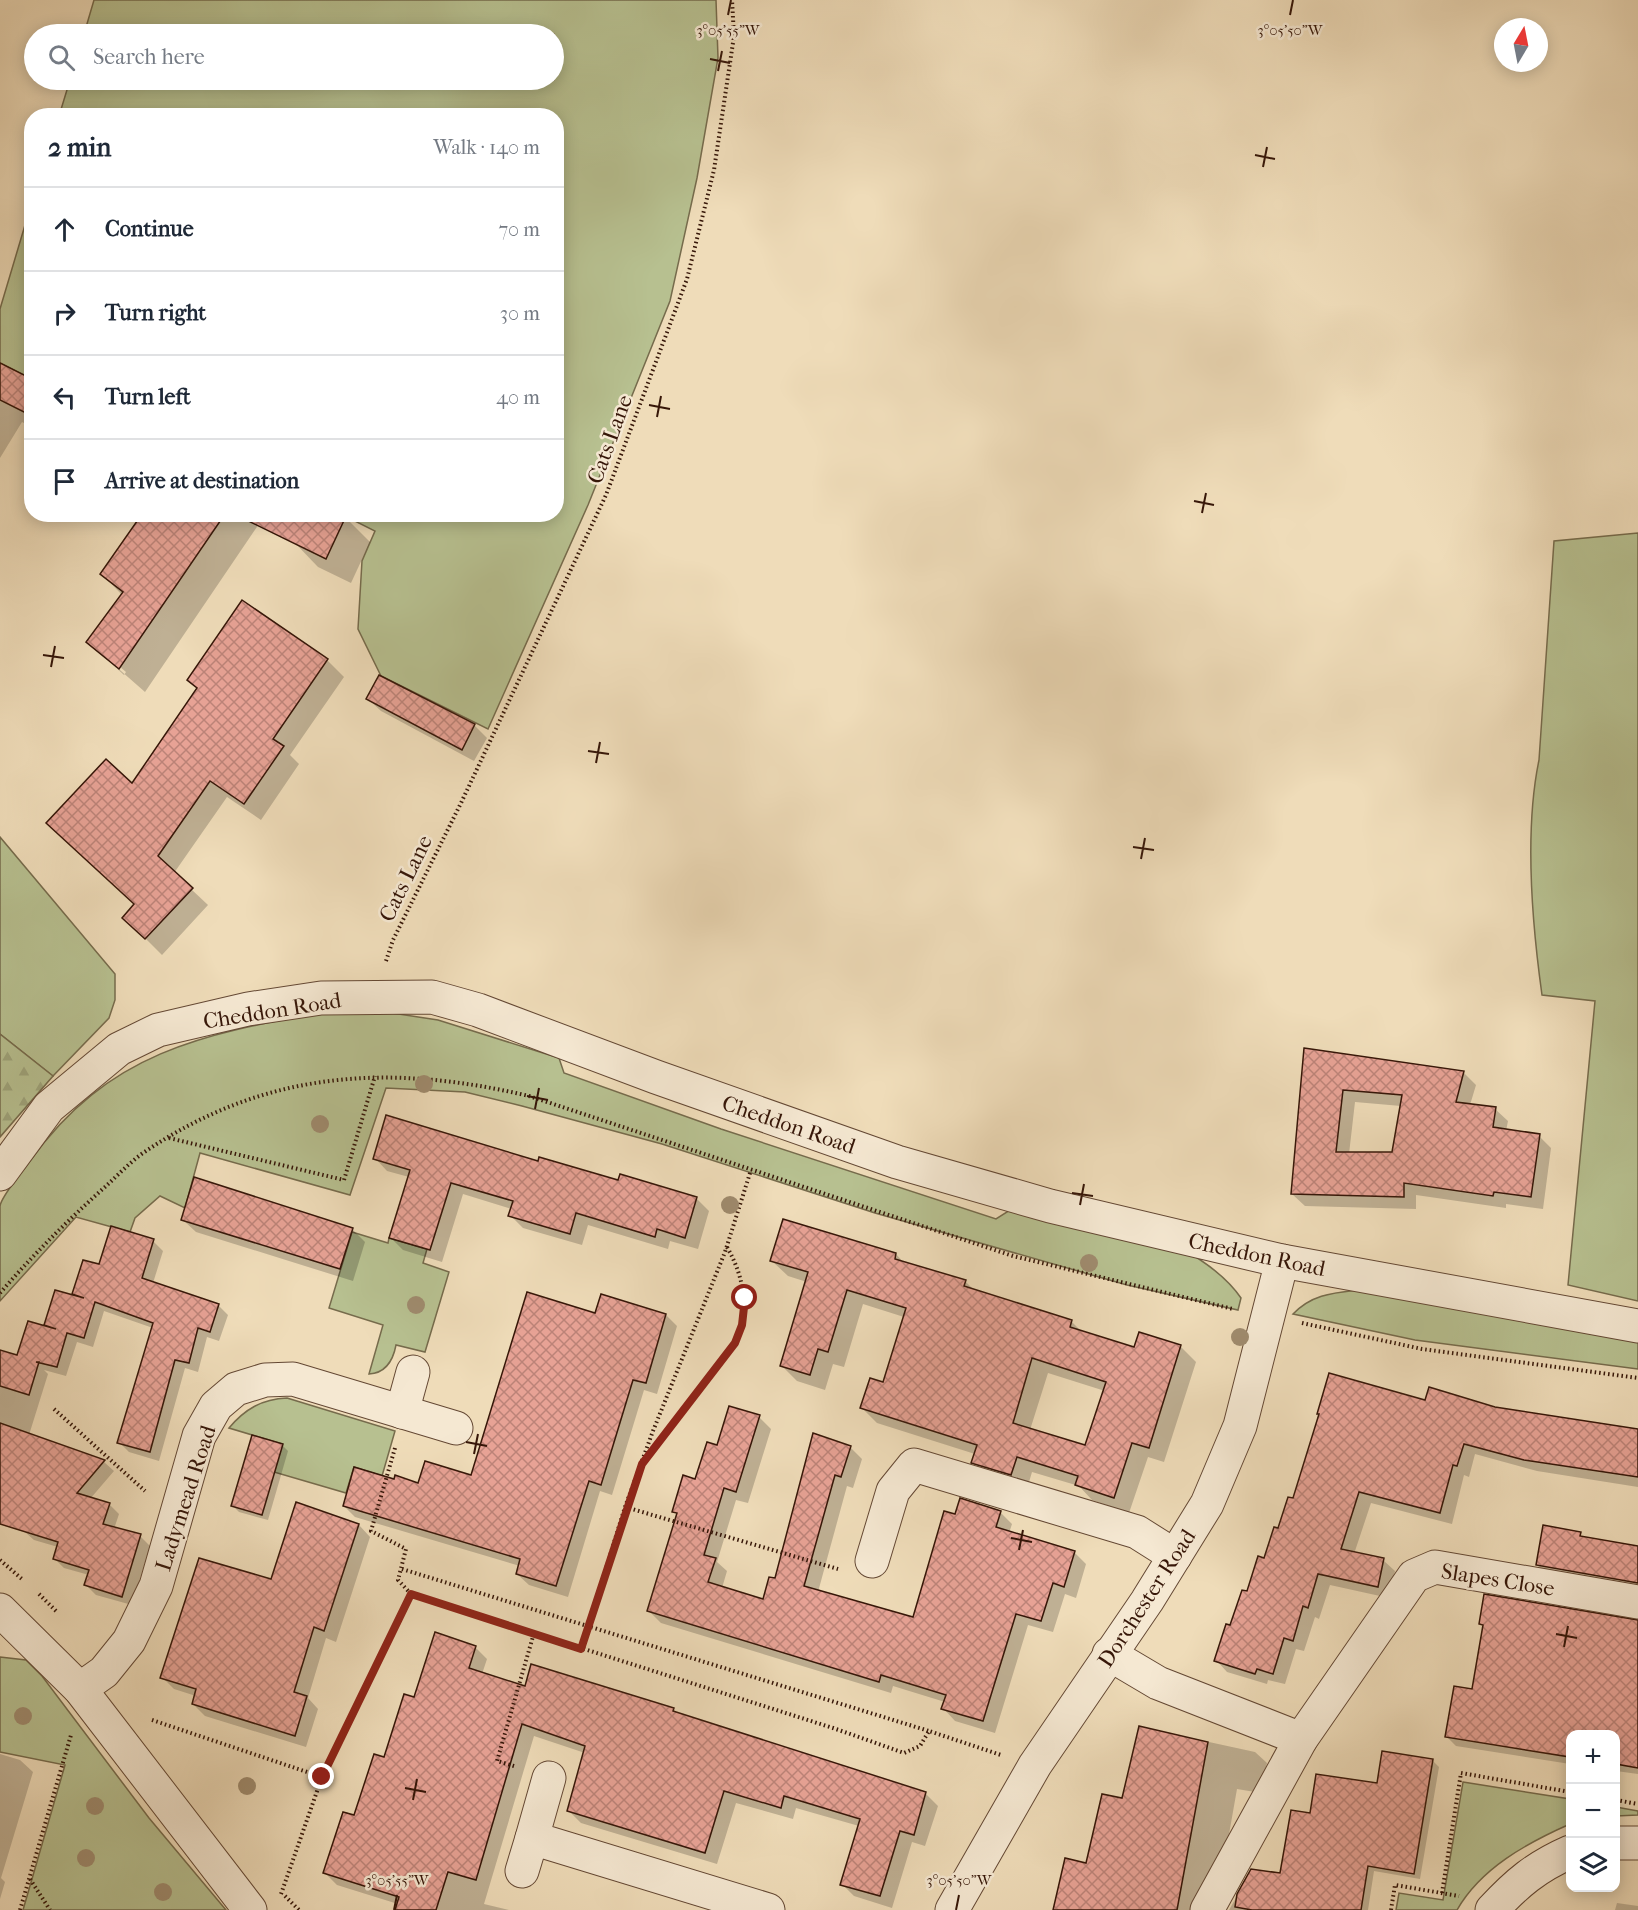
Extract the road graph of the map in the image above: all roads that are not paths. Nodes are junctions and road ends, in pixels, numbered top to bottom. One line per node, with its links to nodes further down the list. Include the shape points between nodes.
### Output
1 (0, 1174): 2 (street, Cheddon Road, via 49,1107 119,1049 158,1030 248,1009 321,998 432,997 478,1010 897,1162 1050,1206)
2 (1282, 1261): 3 (street, Cheddon Road); 7 (street, Dorchester Road, via 1240,1426 1207,1503)
3 (1638, 1326)
4 (413, 1372): 5 (street)
5 (403, 1412): 6 (street, Ladymead Road); 12 (street, Ladymead Road, via 293,1379 265,1380 236,1389 216,1406 200,1436 156,1587 129,1641)
6 (456, 1428)
7 (1175, 1556): 8 (street, via 1137,1532 914,1465 893,1491); 11 (street, Dorchester Road)
8 (872, 1561)
9 (1638, 1602): 13 (street, Slapes Close, via 1435,1568 1414,1576)
10 (0, 1610): 12 (street)
11 (1109, 1654): 13 (street, via 1158,1683); 23 (street, Dorchester Road, via 1035,1765)
12 (86, 1696): 20 (street)
13 (1301, 1739): 24 (street, Slapes Close)
14 (549, 1778): 15 (street)
15 (532, 1838): 19 (street); 22 (street)
16 (1620, 1843): 17 (street)
17 (1638, 1843)
18 (1566, 1854): 21 (street, via 1541,1865)
19 (522, 1871)
20 (263, 1904)
21 (1495, 1907)
22 (768, 1910)
23 (952, 1910)
24 (1207, 1910)

